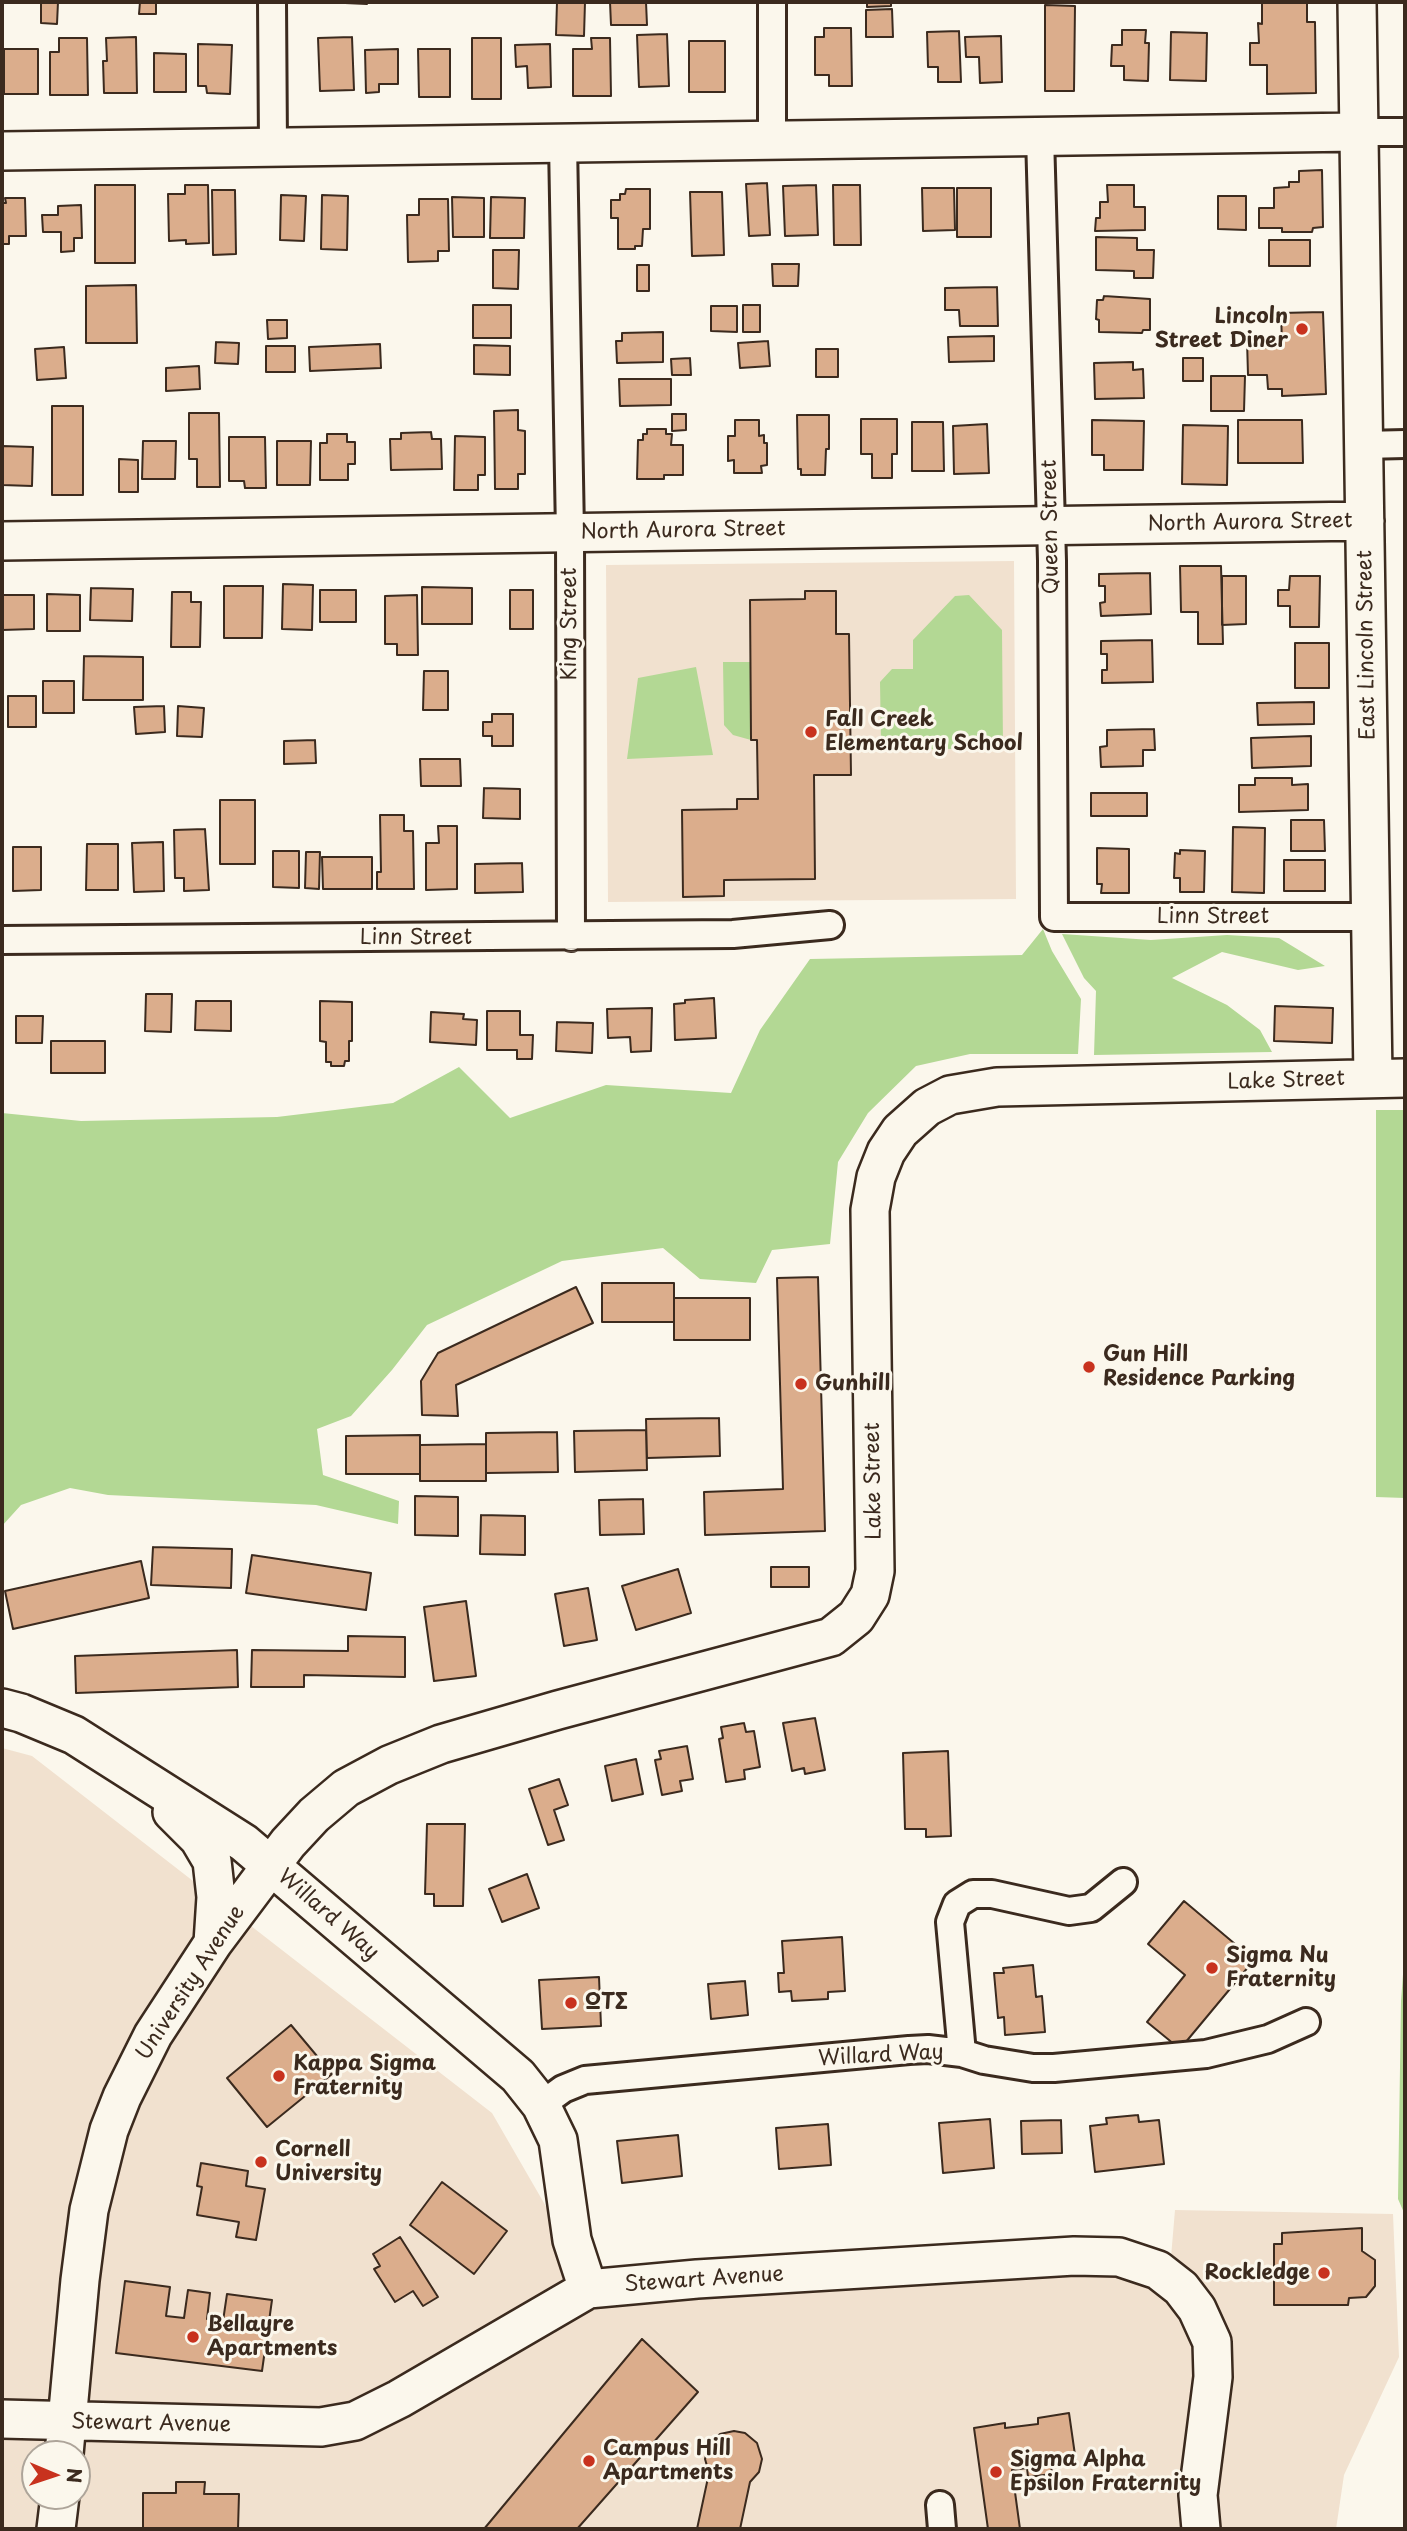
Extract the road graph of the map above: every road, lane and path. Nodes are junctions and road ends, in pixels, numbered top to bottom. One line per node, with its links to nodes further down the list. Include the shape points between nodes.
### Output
1 (272, 2): 9 (street)
2 (772, 2): 7 (street)
3 (1356, 2): 4 (street, East Lincoln Street)
4 (1358, 132): 5 (street); 6 (street); 12 (street, East Lincoln Street)
5 (1405, 132)
6 (1040, 136): 7 (street); 14 (street, Queen Street)
7 (772, 139): 8 (street)
8 (563, 143): 9 (street); 15 (street, King Street)
9 (273, 146): 10 (street)
10 (2, 150)
11 (1405, 444): 12 (street)
12 (1364, 445): 13 (street, East Lincoln Street)
13 (1365, 521): 14 (street, North Aurora Street); 18 (street, East Lincoln Street)
14 (1051, 526): 15 (street, North Aurora Street); 17 (street, Queen Street)
15 (570, 533): 16 (street, North Aurora Street); 20 (street, King Street)
16 (2, 541)
17 (1054, 917): 18 (street, Linn Street)
18 (1372, 917): 22 (street, East Lincoln Street)
19 (830, 925): 20 (street, Linn Street, via 733,934)
20 (571, 937): 21 (street, Linn Street)
21 (2, 940)
22 (1389, 1078): 25 (street, Lake Street, via 997,1087 950,1095 928,1107 900,1131 886,1152 870,1210 875,1571 870,1595 856,1618 831,1637 519,1721 389,1765 346,1788 314,1815)
23 (2, 1708): 24 (street, via 66,1730)
24 (120, 1764): 25 (street, via 244,1843); 27 (street, via 184,1821 212,1861 216,1897)
25 (270, 1866): 27 (street, University Avenue); 30 (street, Willard Way, via 518,2076)
26 (1122, 1882): 29 (street, via 1090,1908 1069,1911 992,1894 973,1894 957,1904 950,1922)
27 (213, 1944): 33 (street, University Avenue, via 153,2035 103,2147 85,2241)
28 (1306, 2022): 29 (street, Willard Way, via 1268,2039 1206,2054 1054,2068)
29 (962, 2053): 30 (street, Willard Way, via 909,2050 585,2080)
30 (541, 2105): 31 (street, Willard Way, via 558,2140 572,2240)
31 (588, 2290): 33 (street, Stewart Avenue, via 355,2421 321,2427); 36 (street, Stewart Avenue, via 1073,2256 1136,2261 1158,2270 1181,2288 1212,2342 1213,2376 1198,2496)
32 (2, 2418): 33 (street, Stewart Avenue)
33 (66, 2438)
34 (58, 2510): 35 (street)
35 (56, 2529)
36 (1201, 2529)

